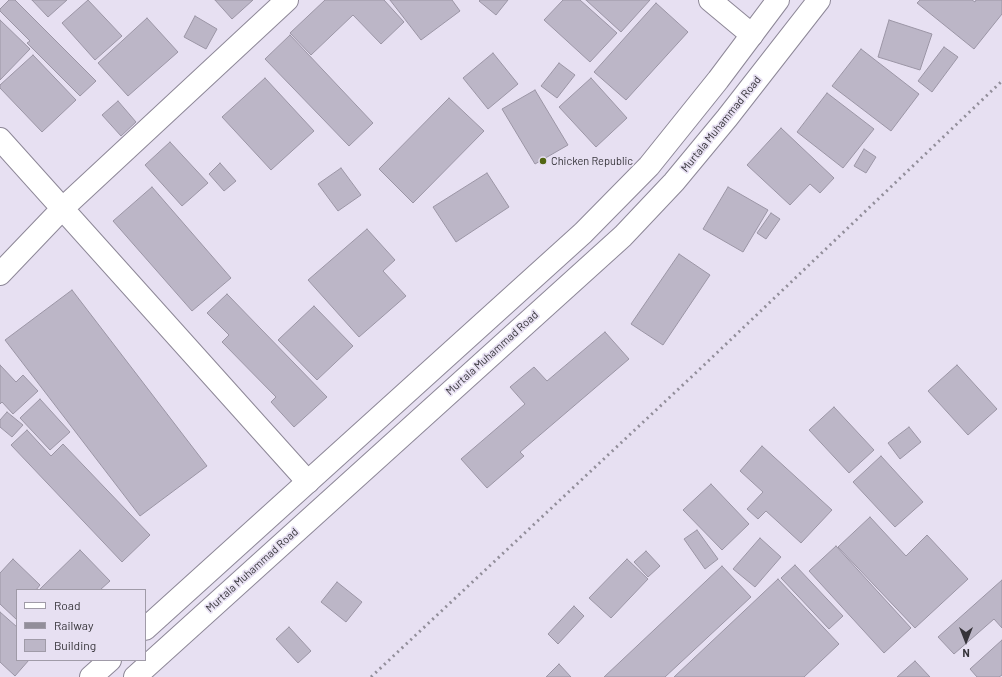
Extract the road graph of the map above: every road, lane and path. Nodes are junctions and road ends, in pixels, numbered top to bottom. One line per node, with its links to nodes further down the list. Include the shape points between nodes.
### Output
1 (287, 0): 7 (main road)
2 (710, 0): 5 (main road)
3 (778, 0): 5 (main road)
4 (819, 0): 13 (main road, Murtala Muhammad Road, via 674,182 623,236)
5 (752, 35): 9 (main road, via 649,166 589,227)
6 (0, 139): 7 (main road)
7 (62, 209): 8 (main road); 9 (main road)
8 (0, 274)
9 (308, 482): 10 (main road)
10 (146, 628)
11 (109, 661): 12 (main road)
12 (91, 677)
13 (135, 677)

